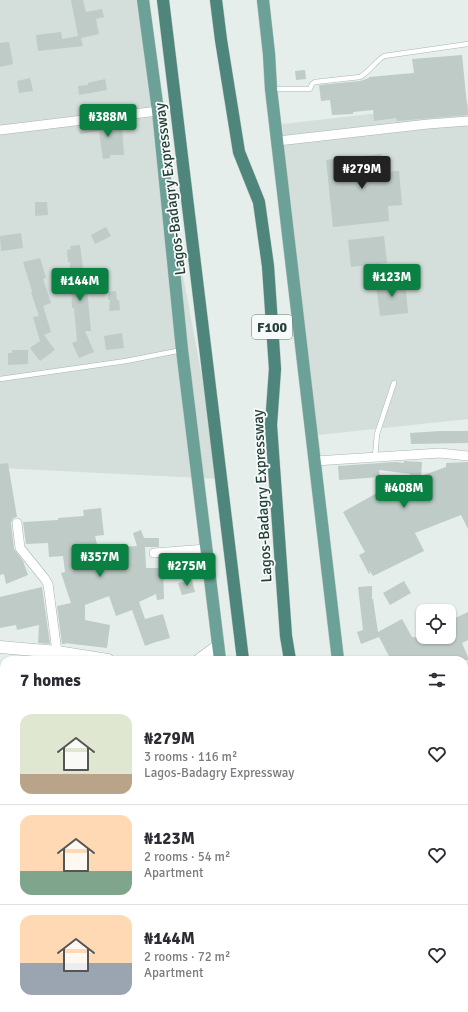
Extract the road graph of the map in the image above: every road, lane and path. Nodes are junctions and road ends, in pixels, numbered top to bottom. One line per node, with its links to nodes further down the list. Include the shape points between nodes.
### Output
1 (143, 0): 7 (main road, Lagos-Badagry Expressway)
2 (163, 0): 26 (highway, Lagos-Badagry Expressway)
3 (216, 0): 27 (highway, Lagos-Badagry Expressway / F100, via 239,152 259,202 268,266 275,368 271,425)
4 (263, 0): 6 (main road)
5 (468, 44): 6 (lane, via 384,56 360,77 315,82 310,89)
6 (271, 89): 10 (main road)
7 (158, 111): 9 (street); 11 (main road, Lagos-Badagry Expressway)
8 (468, 121): 10 (street)
9 (0, 130)
10 (278, 141): 16 (main road)
11 (182, 350): 12 (lane, via 126,361); 18 (main road, Lagos-Badagry Expressway)
12 (0, 379)
13 (394, 383): 15 (lane, via 377,434)
14 (468, 456): 15 (street, via 440,453)
15 (375, 457): 16 (street)
16 (315, 461): 28 (main road)
17 (17, 523): 22 (street, via 20,548 48,584)
18 (207, 549): 19 (street); 20 (main road, Lagos-Badagry Expressway)
19 (154, 553)
20 (218, 646): 24 (main road); 25 (main road, Lagos-Badagry Expressway)
21 (0, 647): 22 (main road)
22 (57, 652): 23 (main road)
23 (82, 656)
24 (204, 656)
25 (219, 656)
26 (243, 656)
27 (289, 656)
28 (338, 656)

